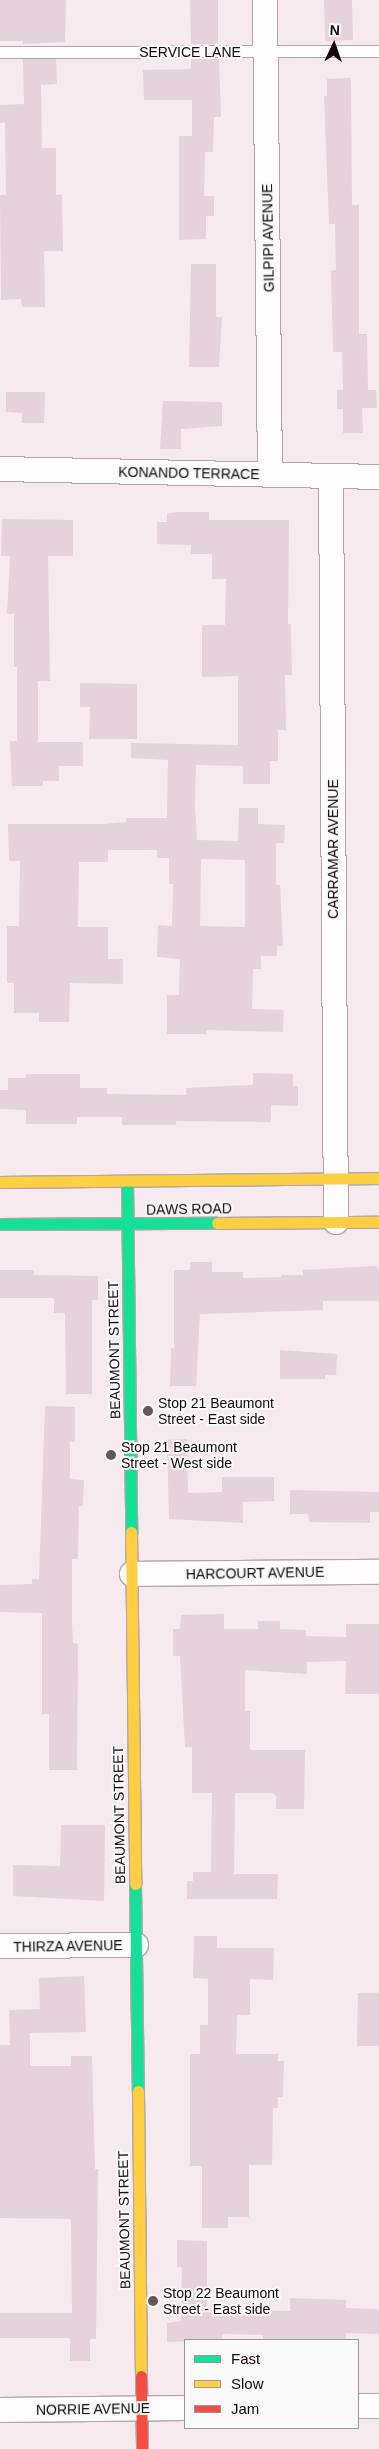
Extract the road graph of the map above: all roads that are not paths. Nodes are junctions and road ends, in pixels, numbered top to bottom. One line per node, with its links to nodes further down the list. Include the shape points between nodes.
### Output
1 (265, 0): 4 (street, GILPIPI AVENUE)
2 (379, 51): 4 (lane, SERVICE LANE)
3 (0, 52): 4 (lane, SERVICE LANE)
4 (266, 52): 6 (street, GILPIPI AVENUE)
5 (0, 469): 6 (street, KONANDO TERRACE)
6 (270, 475): 7 (street, KONANDO TERRACE)
7 (331, 476): 8 (street, KONANDO TERRACE); 10 (street, CARRAMAR AVENUE)
8 (379, 478)
9 (379, 1178): 10 (street, DAWS ROAD)
10 (336, 1179): 11 (street, DAWS ROAD); 13 (street, CARRAMAR AVENUE)
11 (127, 1181): 12 (street, DAWS ROAD); 16 (street, BEAUMONT STREET)
12 (0, 1182)
13 (336, 1222): 14 (street, DAWS ROAD); 16 (street, DAWS ROAD)
14 (379, 1222)
15 (0, 1224): 16 (street, DAWS ROAD)
16 (128, 1225): 18 (street, BEAUMONT STREET)
17 (379, 1572): 18 (street, HARCOURT AVENUE)
18 (132, 1574): 19 (street, BEAUMONT STREET)
19 (136, 1945): 20 (street, THIRZA AVENUE); 23 (street, BEAUMONT STREET)
20 (0, 1946)
21 (359, 2406): 22 (street)
22 (379, 2406)
23 (141, 2408): 24 (street, NORRIE AVENUE); 25 (street, NORRIE AVENUE); 26 (street, BEAUMONT STREET)
24 (184, 2408)
25 (0, 2410)
26 (142, 2449)

